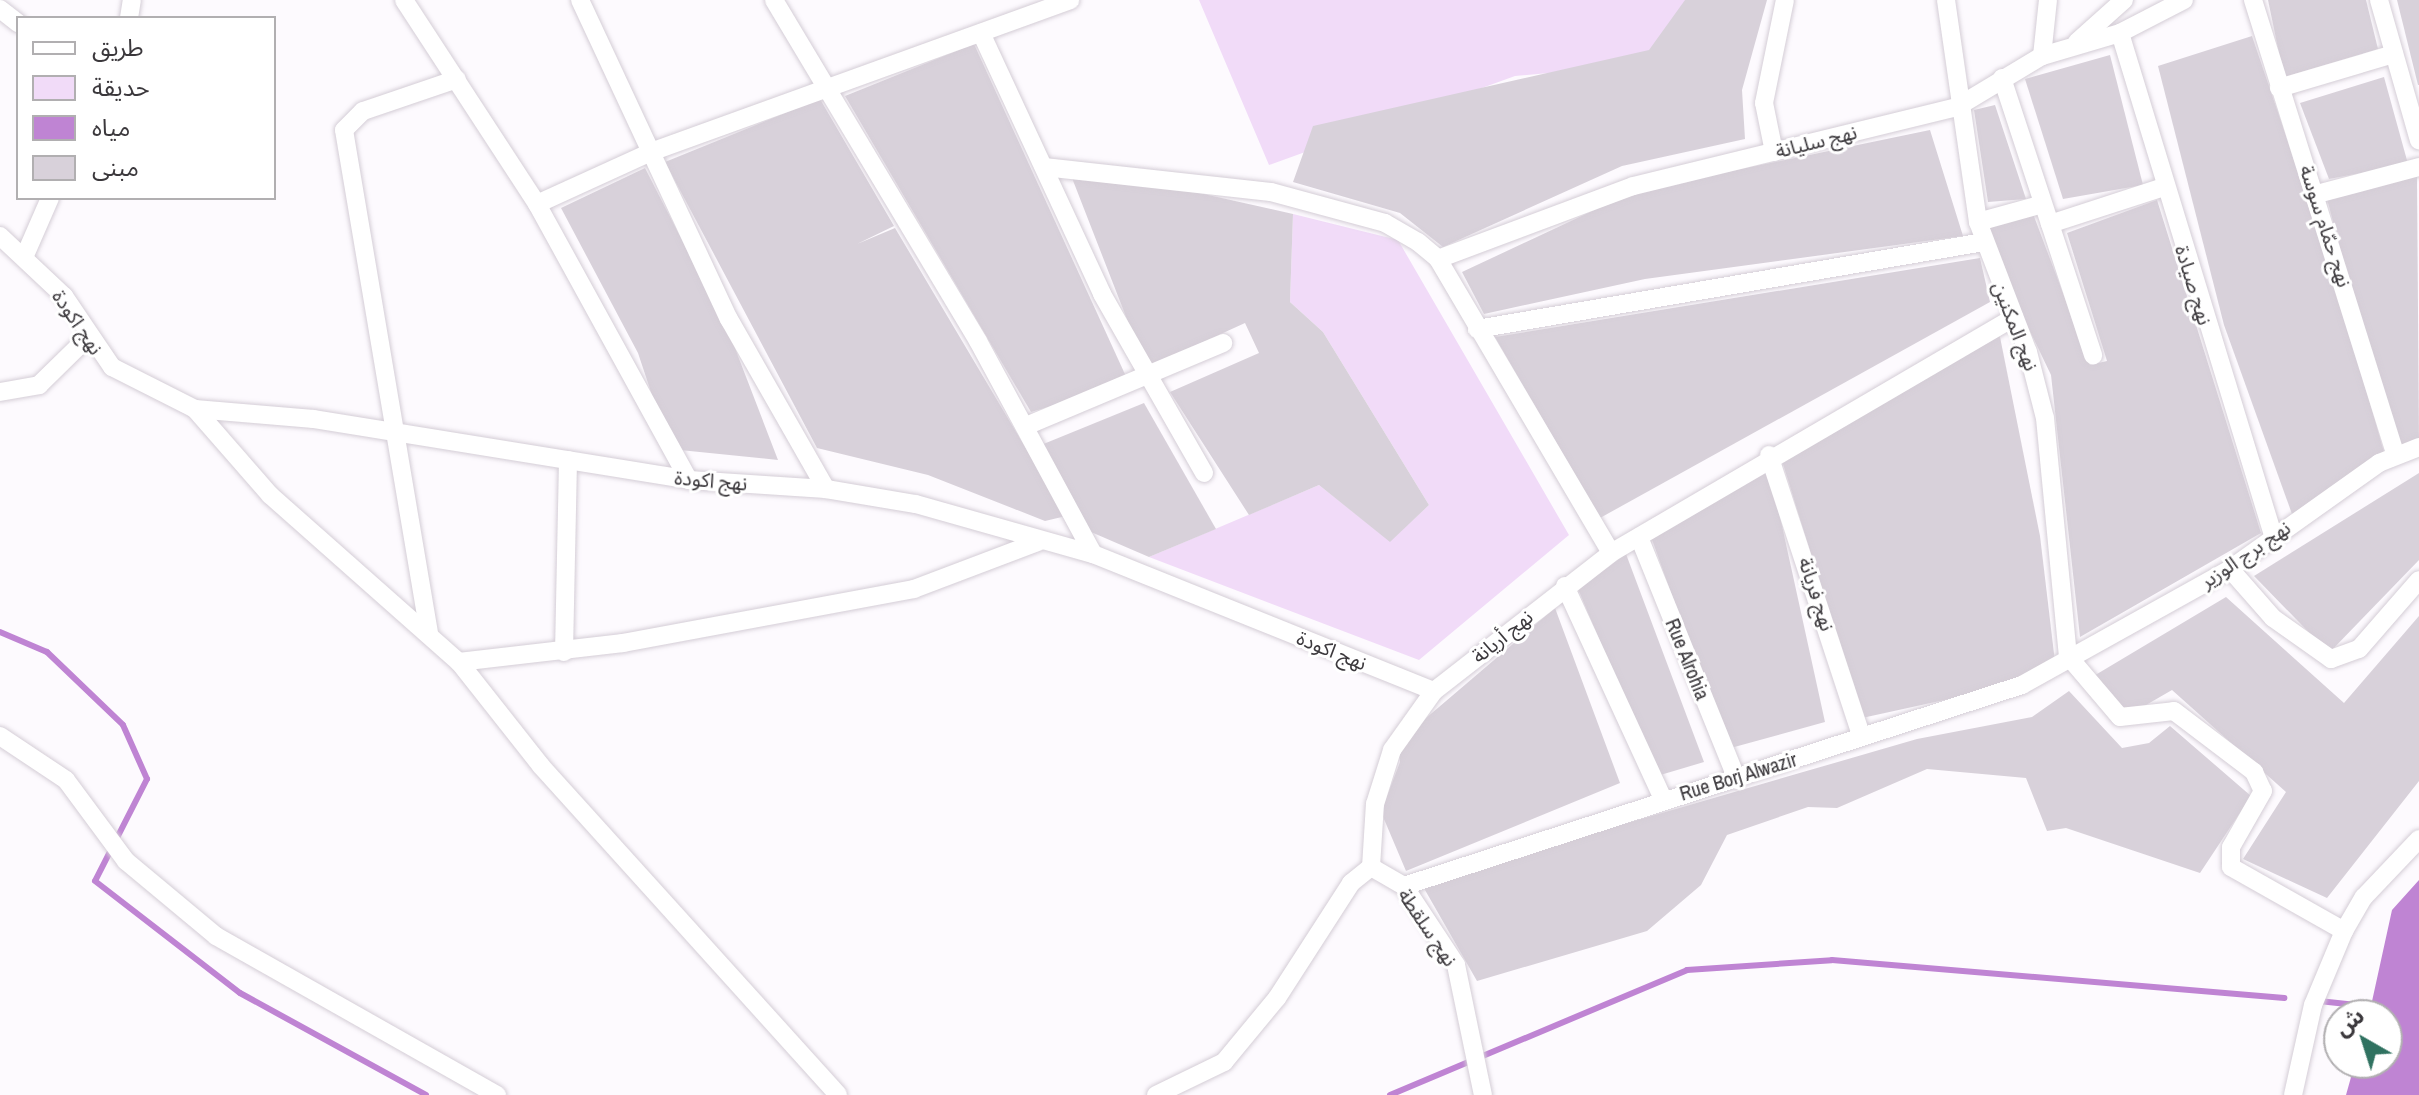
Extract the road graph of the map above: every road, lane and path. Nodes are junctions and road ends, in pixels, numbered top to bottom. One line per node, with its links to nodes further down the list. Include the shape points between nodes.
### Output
1 (404, 0): 20 (street)
2 (580, 0): 25 (street)
3 (774, 0): 21 (street)
4 (1070, 0): 15 (street)
5 (1785, 0): 26 (street, via 1764,103)
6 (1946, 0): 23 (street, نهج المكنين)
7 (2048, 0): 18 (street)
8 (2124, 0): 16 (street)
9 (2184, 0): 14 (street, نهج سليانة)
10 (2253, 0): 22 (street, نهج حمّام سوسة)
11 (2379, 0): 17 (street)
12 (0, 9): 13 (street)
13 (16, 21)
14 (2120, 33): 16 (street, نهج سليانة); 29 (street, نهج صيادة)
15 (982, 35): 21 (street); 27 (street)
16 (2075, 44): 18 (street, نهج سليانة)
17 (2394, 54): 22 (street); 24 (street)
18 (2042, 56): 19 (street, نهج سليانة)
19 (2002, 78): 23 (street, نهج سليانة); 33 (street)
20 (457, 79): 32 (street); 49 (street, via 363,111 344,130)
21 (828, 86): 25 (street); 48 (street)
22 (2279, 88): 30 (street, نهج حمّام سوسة)
23 (1957, 107): 26 (street, نهج سليانة); 34 (street, نهج المكنين)
24 (2419, 140)
25 (651, 152): 32 (street); 56 (street, via 729,319)
26 (1774, 152): 39 (street, نهج سليانة, via 1633,186)
27 (1044, 167): 39 (street, via 1271,192 1385,223); 45 (street)
28 (2419, 167): 30 (street)
29 (2164, 187): 35 (street); 57 (street, نهج صيادة)
30 (2317, 194): 51 (street, نهج حمّام سوسة)
31 (49, 200): 38 (street)
32 (537, 204): 55 (street)
33 (2043, 204): 34 (street); 35 (street)
34 (1978, 222): 37 (street, نهج المكنين)
35 (2050, 224): 44 (street)
36 (0, 236): 38 (street, نهج اكودة)
37 (1984, 242): 40 (street, نهج المكنين); 41 (street)
38 (26, 253): 42 (street, نهج اكودة, via 64,296)
39 (1438, 259): 41 (street)
40 (2013, 318): 52 (street, نهج أريانة); 67 (street, نهج المكنين, via 2045,418)
41 (1477, 329): 60 (street)
42 (87, 338): 46 (street, via 39,385); 47 (street, نهج اكودة, via 112,367)
43 (1223, 343): 45 (street)
44 (2093, 355)
45 (1146, 380): 48 (street); 54 (street)
46 (0, 392)
47 (195, 409): 49 (street, نهج اكودة); 65 (street, via 270,495)
48 (1026, 426): 61 (street)
49 (392, 431): 53 (street, نهج اكودة); 65 (street)
50 (2419, 447): 51 (street, نهج برج الوزير)
51 (2395, 453): 57 (street, نهج برج الوزير)
52 (1769, 455): 58 (street, نهج أريانة); 70 (street, نهج فريانة)
53 (568, 460): 55 (street, نهج اكودة); 66 (street)
54 (1204, 473)
55 (689, 480): 56 (street, نهج اكودة)
56 (826, 489): 59 (street, نهج اكودة, via 916,504)
57 (2273, 535): 62 (street, نهج برج الوزير)
58 (1639, 537): 60 (street, نهج أريانة); 72 (street, Rue Alrohia)
59 (1038, 542): 61 (street, نهج اكودة); 66 (street, via 914,589)
60 (1611, 553): 64 (street, نهج أريانة)
61 (1093, 554): 69 (street, نهج اكودة)
62 (2230, 569): 63 (street, via 2273,618 2331,659 2359,649); 67 (street, نهج برج الوزير)
63 (2419, 580)
64 (1565, 586): 69 (street, نهج أريانة); 73 (street)
65 (429, 633): 68 (street)
66 (564, 652): 68 (street)
67 (2068, 656): 70 (street, Rue Borj Alwazir, via 2022,685); 77 (street, via 2120,717 2174,711 2254,772 2263,791 2231,847 2231,867)
68 (459, 662): 79 (street, via 541,766)
69 (1434, 691): 75 (street, نهج أريانة, via 1392,750 1375,804)
70 (1861, 734): 72 (street, Rue Borj Alwazir)
71 (0, 736): 78 (street, via 66,780 126,861 216,936)
72 (1737, 780): 73 (street, Rue Borj Alwazir)
73 (1663, 799): 76 (street, Rue Borj Alwazir)
74 (2419, 839): 77 (street, via 2364,897)
75 (1371, 867): 76 (street, نهج سلقطة); 80 (street, via 1351,883 1233,1052 1205,1075)
76 (1404, 886): 81 (street, نهج سلقطة, via 1462,982)
77 (2344, 931): 82 (street, via 2313,1005)
78 (497, 1095)
79 (838, 1095)
80 (1156, 1095)
81 (1483, 1095)
82 (2293, 1095)

